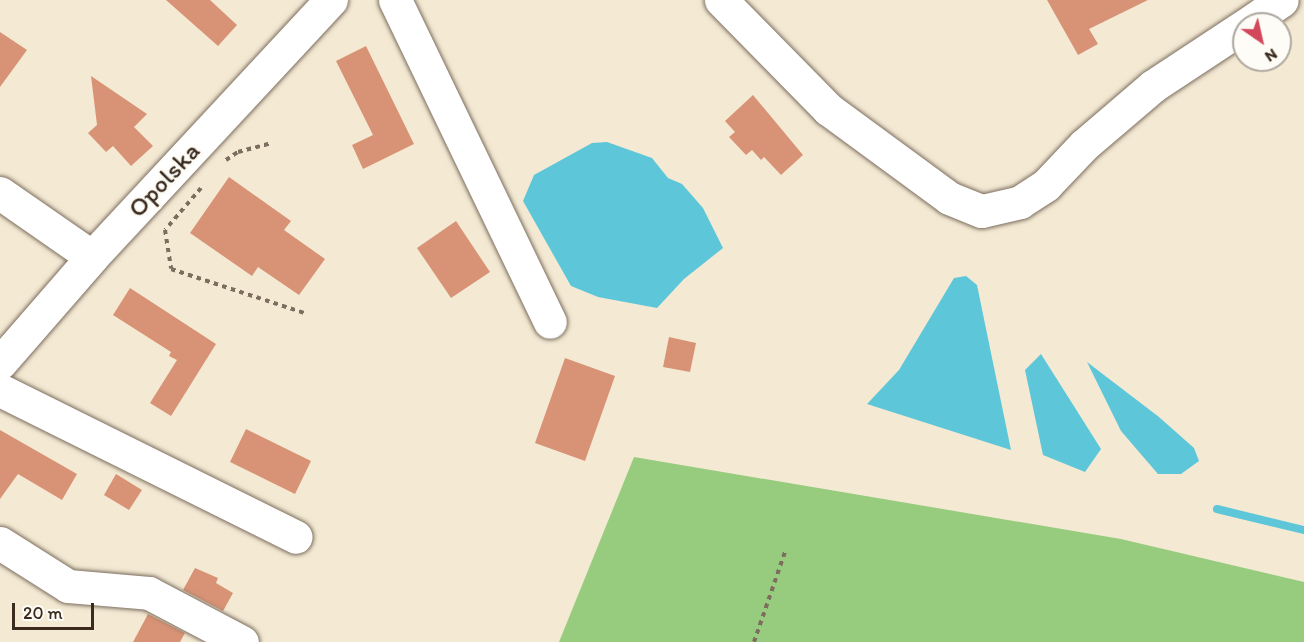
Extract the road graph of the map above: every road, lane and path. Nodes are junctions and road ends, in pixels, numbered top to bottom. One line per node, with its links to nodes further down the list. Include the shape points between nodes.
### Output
1 (332, 0): 11 (street, Opolska)
2 (395, 0): 13 (street)
3 (721, 0): 6 (street, via 828,109 949,198 982,211 1020,202 1046,185 1084,145 1153,86)
4 (1282, 0): 5 (street)
5 (1264, 12)
6 (1232, 34)
7 (271, 143): 8 (path, via 238,152)
8 (222, 163)
9 (208, 180): 12 (path, via 165,230 171,269)
10 (0, 193): 11 (street)
11 (92, 257): 14 (street, Opolska)
12 (304, 313)
13 (550, 322)
14 (0, 363)
15 (0, 390): 16 (street)
16 (296, 537)
17 (0, 543): 19 (street, via 68,586 149,593)
18 (785, 552): 20 (path)
19 (242, 642)
20 (754, 642)

